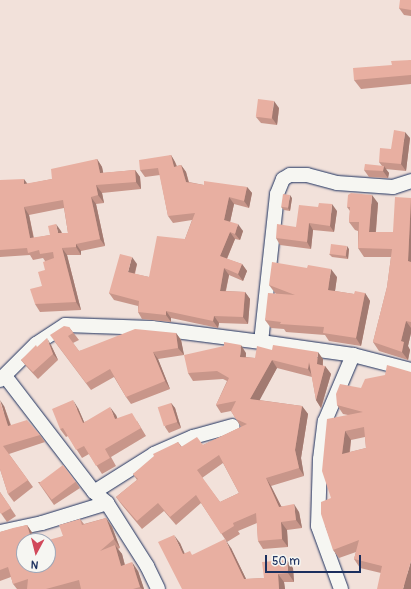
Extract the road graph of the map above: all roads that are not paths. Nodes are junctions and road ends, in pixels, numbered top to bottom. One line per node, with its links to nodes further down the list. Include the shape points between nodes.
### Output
1 (411, 181): 2 (street, via 394,187 337,183 307,175 290,175 283,179 276,194)
2 (261, 342): 3 (street); 5 (street, via 152,328 66,325 36,344)
3 (354, 355): 4 (street); 11 (street, via 325,421 320,459 318,526)
4 (411, 370)
5 (3, 378): 7 (street)
6 (233, 426): 7 (street, via 193,437 154,454)
7 (94, 492): 8 (street)
8 (107, 503): 9 (street, via 42,523); 10 (street, via 147,566)
9 (0, 532)
10 (158, 589)
11 (341, 589)

